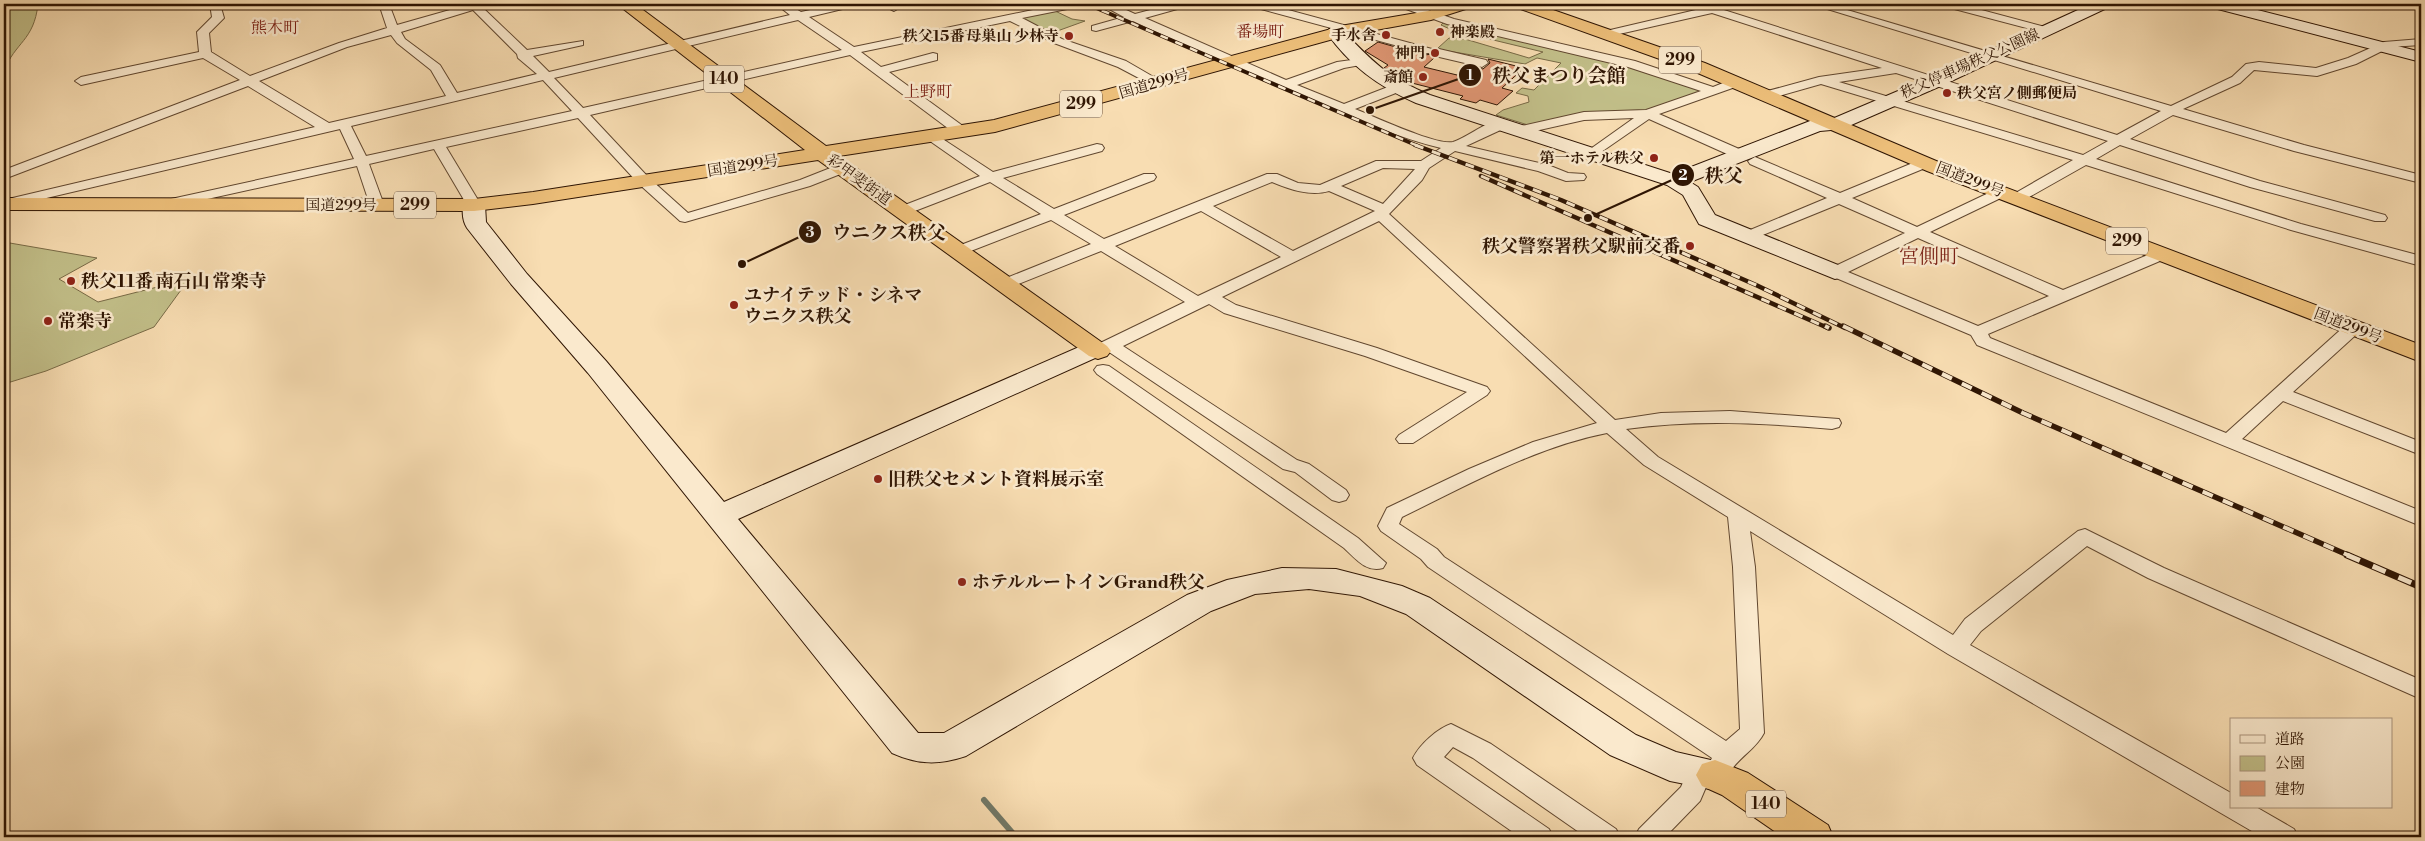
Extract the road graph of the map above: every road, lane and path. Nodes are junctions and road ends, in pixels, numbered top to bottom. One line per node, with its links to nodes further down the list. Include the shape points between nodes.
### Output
1 (215, 4): 35 (street, via 218,18 203,32)
2 (384, 4): 26 (street)
3 (625, 4): 32 (highway, 彩甲斐街道 / 140)
4 (781, 4): 22 (street)
5 (851, 4): 22 (street)
6 (1076, 4): 23 (street)
7 (1105, 4): 24 (street)
8 (1184, 4): 24 (street)
9 (1254, 4): 28 (street)
10 (1402, 4): 21 (street)
11 (1466, 4): 21 (highway, 国道299号 / 299)
12 (1521, 4): 29 (highway, 国道299号 / 299)
13 (1695, 4): 20 (street)
14 (1737, 4): 20 (street)
15 (1816, 4): 37 (street)
16 (1947, 4): 27 (street)
17 (2104, 4): 27 (street, 秩父停車場秩父公園線)
18 (2216, 4): 33 (street)
19 (479, 5): 26 (street); 36 (street)
20 (1713, 10): 29 (street); 43 (street)
21 (1431, 15): 28 (highway, 国道299号 / 299); 55 (street, via 1631,64)
22 (799, 16): 32 (street); 34 (street)
23 (1012, 17): 34 (street); 52 (street, via 1058,41 1122,64)
24 (1133, 18): 25 (street); 41 (street)
25 (1096, 28)
26 (393, 29): 47 (street); 57 (street, via 401,41 436,68)
27 (2045, 30): 37 (street, 秩父停車場秩父公園線)
28 (1340, 32): 40 (street); 41 (highway, 国道299号 / 299); 42 (street)
29 (1606, 34): 51 (highway, 国道299号 / 299)
30 (2421, 42): 33 (street)
31 (579, 43): 36 (street)
32 (678, 45): 45 (street); 48 (highway, 彩甲斐街道 / 140)
33 (2383, 46): 39 (street); 60 (street, via 2352,61 2317,72 2259,66 2250,68 2236,80)
34 (852, 51): 44 (street); 48 (street)
35 (204, 54): 46 (street); 47 (street)
36 (522, 55): 45 (street)
37 (1990, 56): 50 (street, 秩父停車場秩父公園線); 60 (street)
38 (933, 57): 44 (street)
39 (2421, 57)
40 (1362, 61): 53 (street); 54 (street)
41 (1231, 62): 52 (highway, 国道299号 / 299); 53 (street)
42 (1482, 63)
43 (1896, 70): 49 (street); 50 (street)
44 (879, 71): 68 (street)
45 (545, 76): 57 (street); 61 (street)
46 (81, 80)
47 (247, 81): 66 (street); 82 (street)
48 (726, 81): 61 (street); 75 (highway, 彩甲斐街道 / 140)
49 (1824, 81): 56 (street); 58 (street)
50 (1937, 81): 58 (street, 秩父停車場秩父公園線); 70 (street)
51 (1737, 82): 55 (street); 56 (highway, 国道299号 / 299)
52 (1158, 83): 68 (highway, 国道299号 / 299, via 1020,121)
53 (1285, 85): 59 (street)
54 (1397, 88): 59 (street); 64 (street, via 1423,100)
55 (1712, 91): 62 (street)
56 (1768, 95): 65 (highway, 国道299号 / 299)
57 (453, 98): 63 (street)
58 (1890, 100): 65 (street, 秩父停車場秩父公園線); 77 (street)
59 (1343, 109): 73 (street, via 1408,136)
60 (2172, 110): 70 (street); 86 (street, via 2299,148)
61 (580, 113): 71 (street); 87 (street)
62 (1648, 114): 67 (street, via 1584,116); 74 (street); 76 (street)
63 (344, 124): 66 (street); 78 (street)
64 (1502, 124): 67 (street); 73 (street)
65 (1836, 125): 76 (street, 秩父停車場秩父公園線, via 1831,131); 79 (highway, 国道299号 / 299)
66 (326, 128): 92 (street)
67 (1522, 130): 74 (street)
68 (962, 132): 69 (highway, 国道299号 / 299)
69 (932, 136): 75 (highway, 国道299号 / 299); 83 (street)
70 (2119, 141): 77 (street); 100 (street, via 2255,184)
71 (438, 145): 78 (street); 94 (street)
72 (1097, 148): 83 (street)
73 (1451, 148): 80 (street); 84 (street, via 1543,168 1566,177)
74 (1594, 153): 88 (street)
75 (823, 154): 81 (highway, 彩甲斐街道 / 140); 87 (highway, 国道299号 / 299)
76 (1748, 158): 88 (street, 秩父停車場秩父公園線); 91 (street)
77 (2084, 159): 90 (street); 107 (street, via 2296,227)
78 (362, 162): 93 (street); 96 (street)
79 (1925, 163): 90 (highway, 国道299号 / 299); 91 (street)
80 (1424, 165): 89 (street, via 1377,165); 98 (street, via 1417,177)
81 (843, 168): 87 (street, via 804,183 685,218); 97 (highway, 彩甲斐街道 / 140)
82 (4, 175)
83 (991, 177): 97 (street); 99 (street)
84 (1579, 177)
85 (1149, 178): 99 (street)
86 (2421, 179)
87 (644, 181): 94 (highway, 国道299号 / 299)
88 (1681, 184): 102 (street, via 1707,219)
89 (1329, 186): 95 (street, via 1322,189 1296,187 1272,177); 98 (street)
90 (2009, 195): 101 (street); 105 (highway, 国道299号 / 299)
91 (1840, 200): 101 (street); 102 (street)
92 (4, 204): 96 (highway, 国道299号 / 299)
93 (376, 205): 94 (highway, 国道299号 / 299); 96 (highway, 国道299号 / 299)
94 (474, 205): 124 (street, via 475,223 519,279 597,366)
95 (1201, 205): 103 (street); 106 (street)
96 (160, 206)
97 (902, 211): 104 (highway, 彩甲斐街道 / 140)
98 (1383, 212): 106 (street); 118 (street)
99 (1054, 214): 103 (street); 104 (street)
100 (2380, 218)
101 (1916, 232): 108 (street); 110 (street)
102 (1748, 236): 108 (street)
103 (1104, 246): 109 (street); 111 (street)
104 (958, 251): 109 (highway, 彩甲斐街道 / 140)
105 (2161, 254): 110 (street); 112 (highway, 国道299号 / 299)
106 (1293, 257): 111 (street)
107 (2421, 261)
108 (1835, 272): 113 (street)
109 (1005, 284): 114 (highway, 彩甲斐街道 / 140)
110 (2062, 296): 113 (street)
111 (1205, 300): 114 (street); 119 (street, via 1482,391)
112 (2353, 328): 115 (highway, 国道299号 / 299); 116 (street)
113 (1978, 332): 120 (street, via 1983,340)
114 (1102, 354): 122 (street, via 1302,468); 124 (street); 126 (street)
115 (2421, 354)
116 (2279, 393): 120 (street); 121 (street)
117 (1832, 423): 118 (street, via 1743,417 1651,420)
118 (1612, 426): 123 (street, via 1651,461); 129 (street, via 1562,438 1518,454 1394,512 1388,526 1430,554 1436,562)
119 (1406, 439)
120 (2230, 440): 125 (street)
121 (2421, 449)
122 (1339, 495)
123 (1738, 515): 127 (street); 129 (street, via 1744,568 1752,733)
124 (718, 516): 129 (street, via 905,743 918,748 937,750 953,746 1222,592 1250,584 1309,577 1364,585 1391,593 1418,606 1623,746 1661,762)
125 (2421, 519)
126 (1375, 563)
127 (1956, 648): 128 (street, via 1973,625 2085,536 2156,573); 130 (street)
128 (2421, 690)
129 (1714, 768): 134 (street); 135 (highway, 140)
130 (2230, 806)
131 (2234, 808): 136 (street)
132 (1540, 837): 133 (street, via 1426,758 1451,734 1482,750)
133 (1607, 837)
134 (1648, 837)
135 (1814, 837)
136 (2285, 837)

